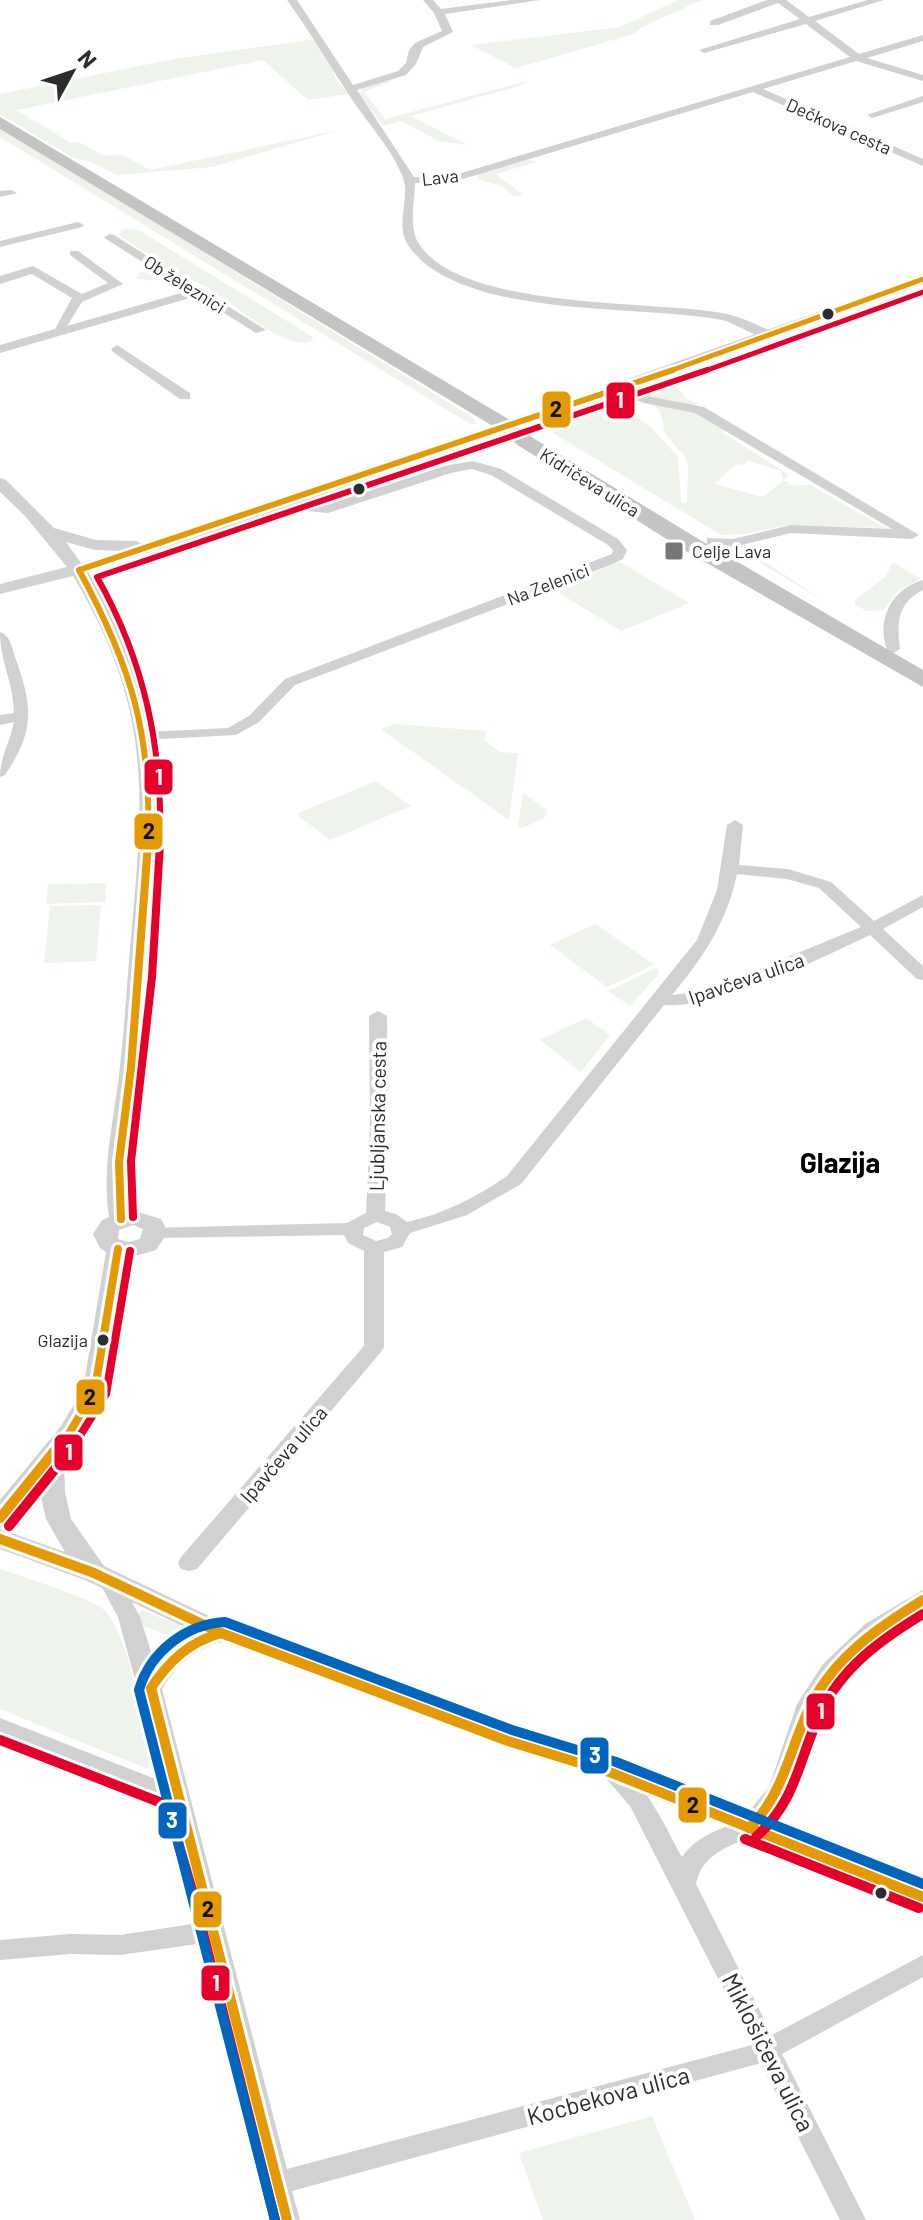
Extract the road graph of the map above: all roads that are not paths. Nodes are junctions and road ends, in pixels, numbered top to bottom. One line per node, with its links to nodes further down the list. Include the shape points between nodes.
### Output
1 (292, 0): 13 (street)
2 (428, 0): 6 (street)
3 (535, 0): 6 (street)
4 (778, 0): 7 (street); 8 (street)
5 (879, 0): 7 (street)
6 (439, 12): 13 (street, via 448,32 419,45 408,69)
7 (808, 20): 10 (street); 11 (street)
8 (714, 23)
9 (923, 38): 11 (street, Lava)
10 (704, 50)
11 (860, 59): 12 (street); 14 (street, Lava)
12 (923, 78)
13 (350, 89): 19 (street)
14 (756, 90): 18 (street, Dečkova cesta); 19 (street, Lava, via 449,180)
15 (923, 99): 16 (street)
16 (872, 115)
17 (0, 122): 35 (main road)
18 (923, 163)
19 (410, 180): 30 (street, Lava, via 413,246 453,277 516,295 725,317)
20 (78, 225): 22 (street)
21 (110, 237): 26 (street, Ob železnici)
22 (0, 244)
23 (74, 253): 27 (street, via 117,284)
24 (923, 279): 30 (street)
25 (0, 280): 27 (street, via 33,270)
26 (197, 292): 28 (street, Ob železnici); 29 (street)
27 (80, 298): 29 (street)
28 (260, 330)
29 (62, 331): 31 (street)
30 (769, 335): 33 (street)
31 (0, 349)
32 (117, 349): 34 (street)
33 (619, 389): 35 (street); 39 (street, via 699,410)
34 (185, 396)
35 (508, 427): 37 (street); 41 (main road, Kidričeva ulica, via 542,436); 48 (main road, Kidričeva ulica, via 692,545)
36 (0, 483): 38 (street)
37 (297, 498): 40 (street); 51 (street, Na Zelenici, via 311,508 328,509 473,465 496,472 620,550 608,561 290,682 254,719 231,732)
38 (49, 532): 40 (street, via 95,545); 42 (street)
39 (911, 535): 41 (street, via 791,529 733,543)
40 (169, 541): 42 (street)
41 (712, 541): 46 (main road, Kidričeva ulica)
42 (79, 570): 44 (street); 51 (street, via 121,648)
43 (923, 584): 46 (street, via 901,597 889,619)
44 (0, 589)
45 (0, 636): 49 (street, via 21,693)
46 (893, 649): 47 (main road, Kidričeva ulica)
47 (923, 666)
48 (923, 680)
49 (23, 716): 50 (street); 52 (street, via 17,748)
50 (0, 720)
51 (146, 737): 61 (street, via 150,832 131,1071 116,1171)
52 (0, 772)
53 (735, 825): 54 (street, Ipavčeva ulica)
54 (730, 869): 56 (street, via 788,874 825,885); 58 (street, Ipavčeva ulica, via 712,930)
55 (923, 900): 56 (street, Ipavčeva ulica)
56 (875, 929): 57 (street); 58 (street, Ipavčeva ulica, via 716,992 676,1002)
57 (923, 975)
58 (659, 999): 63 (street, via 514,1180 482,1203)
59 (378, 1016): 60 (street, Ljubljanska cesta)
60 (375, 1216): 62 (street, Ljubljanska cesta); 63 (street, Ljubljanska cesta, via 389,1218)
61 (121, 1219): 64 (street, Ljubljanska cesta, via 144,1219); 66 (street, via 105,1234)
62 (353, 1229): 64 (street, Ljubljanska cesta); 65 (street, via 359,1243)
63 (401, 1229): 65 (street, via 395,1243)
64 (156, 1232): 66 (street, Ljubljanska cesta, via 144,1247)
65 (374, 1248): 70 (street, Ipavčeva ulica, via 374,1347)
66 (118, 1249): 67 (street, via 95,1389)
67 (51, 1455): 68 (street); 71 (street, via 54,1511 67,1539)
68 (0, 1518)
69 (0, 1539): 71 (street)
70 (189, 1563)
71 (102, 1577): 73 (street); 74 (street, via 129,1617)
72 (923, 1600): 78 (street, via 877,1627 843,1659 811,1704 779,1798 766,1817)
73 (221, 1633): 74 (street, via 178,1650)
74 (151, 1688): 77 (street)
75 (0, 1727): 77 (street)
76 (612, 1773): 79 (street, Miklošičeva ulica, via 638,1799)
77 (177, 1795): 81 (street)
78 (749, 1828): 79 (street, via 692,1855); 80 (street)
79 (684, 1884): 84 (street, Miklošičeva ulica)
80 (923, 1897)
81 (215, 1931): 82 (street, via 120,1945); 85 (street)
82 (0, 1950)
83 (923, 1965): 84 (street, Kocbekova ulica)
84 (769, 2049): 85 (street, Kocbekova ulica); 87 (street, Miklošičeva ulica)
85 (277, 2183): 86 (street)
86 (287, 2220)
87 (853, 2220)

